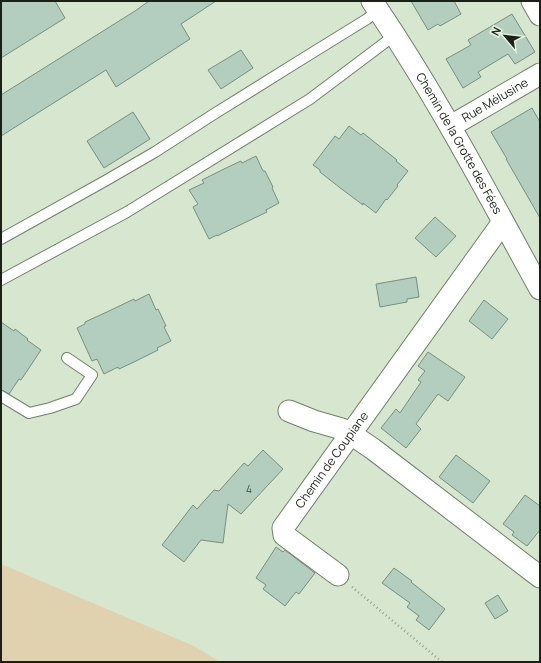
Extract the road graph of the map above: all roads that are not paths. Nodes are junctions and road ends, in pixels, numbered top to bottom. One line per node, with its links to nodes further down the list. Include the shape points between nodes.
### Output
1 (532, 1): 3 (street)
2 (375, 6): 4 (street, Chemin de la Grotte des Fées); 8 (lane, via 367,19 155,152)
3 (540, 16)
4 (395, 35): 6 (street, Chemin de la Grotte des Fées); 9 (lane, via 297,107 127,212)
5 (540, 74): 6 (street, Rue Mélusine)
6 (451, 126): 7 (street, Chemin de la Grotte des Fées)
7 (503, 222): 10 (street, Chemin de la Grotte des Fées); 14 (street, Chemin de Coupiane)
8 (1, 239)
9 (1, 280)
10 (540, 289)
11 (67, 358): 12 (lane, via 92,375 76,399 29,413)
12 (1, 396)
13 (289, 411): 14 (street)
14 (351, 434): 15 (street, Chemin de Coupiane, via 283,528 284,535); 16 (street)
15 (338, 575)
16 (540, 577)

